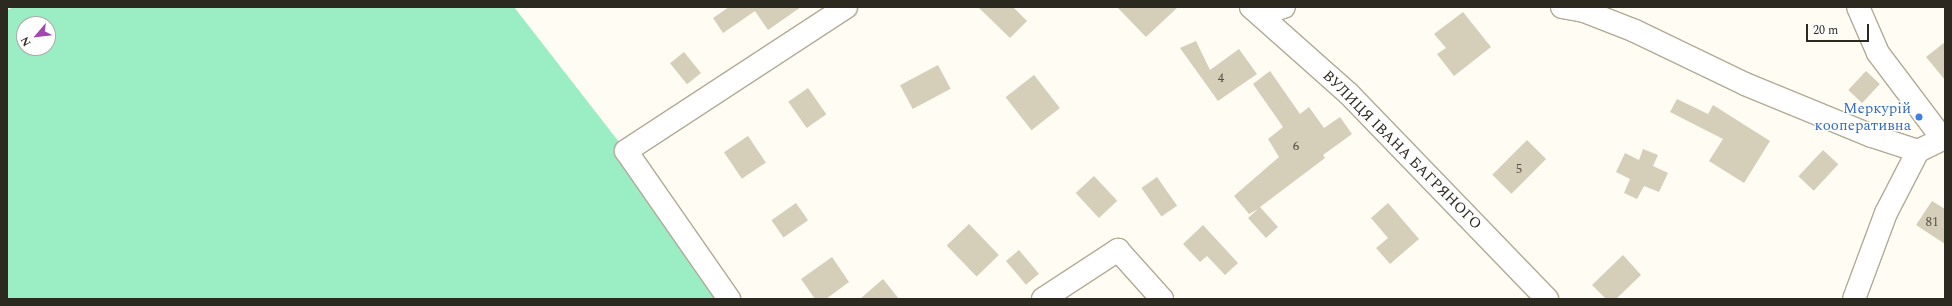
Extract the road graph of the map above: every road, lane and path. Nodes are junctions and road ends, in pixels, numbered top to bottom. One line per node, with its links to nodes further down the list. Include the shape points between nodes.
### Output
1 (846, 7): 9 (street, via 626,151)
2 (1284, 7): 6 (street)
3 (1562, 7): 5 (street)
4 (1858, 7): 7 (street, via 1878,53)
5 (1584, 9): 8 (street, via 1635,30 1745,84 1872,136)
6 (1257, 11): 12 (street, ВУЛИЦЯ ІВАНА БАГРЯНОГО, via 1349,94)
7 (1944, 138): 8 (street)
8 (1918, 151): 13 (street, via 1886,213)
9 (729, 299)
10 (1043, 299): 11 (street, via 1118,250)
11 (1162, 299)
12 (1548, 299)
13 (1854, 299)

